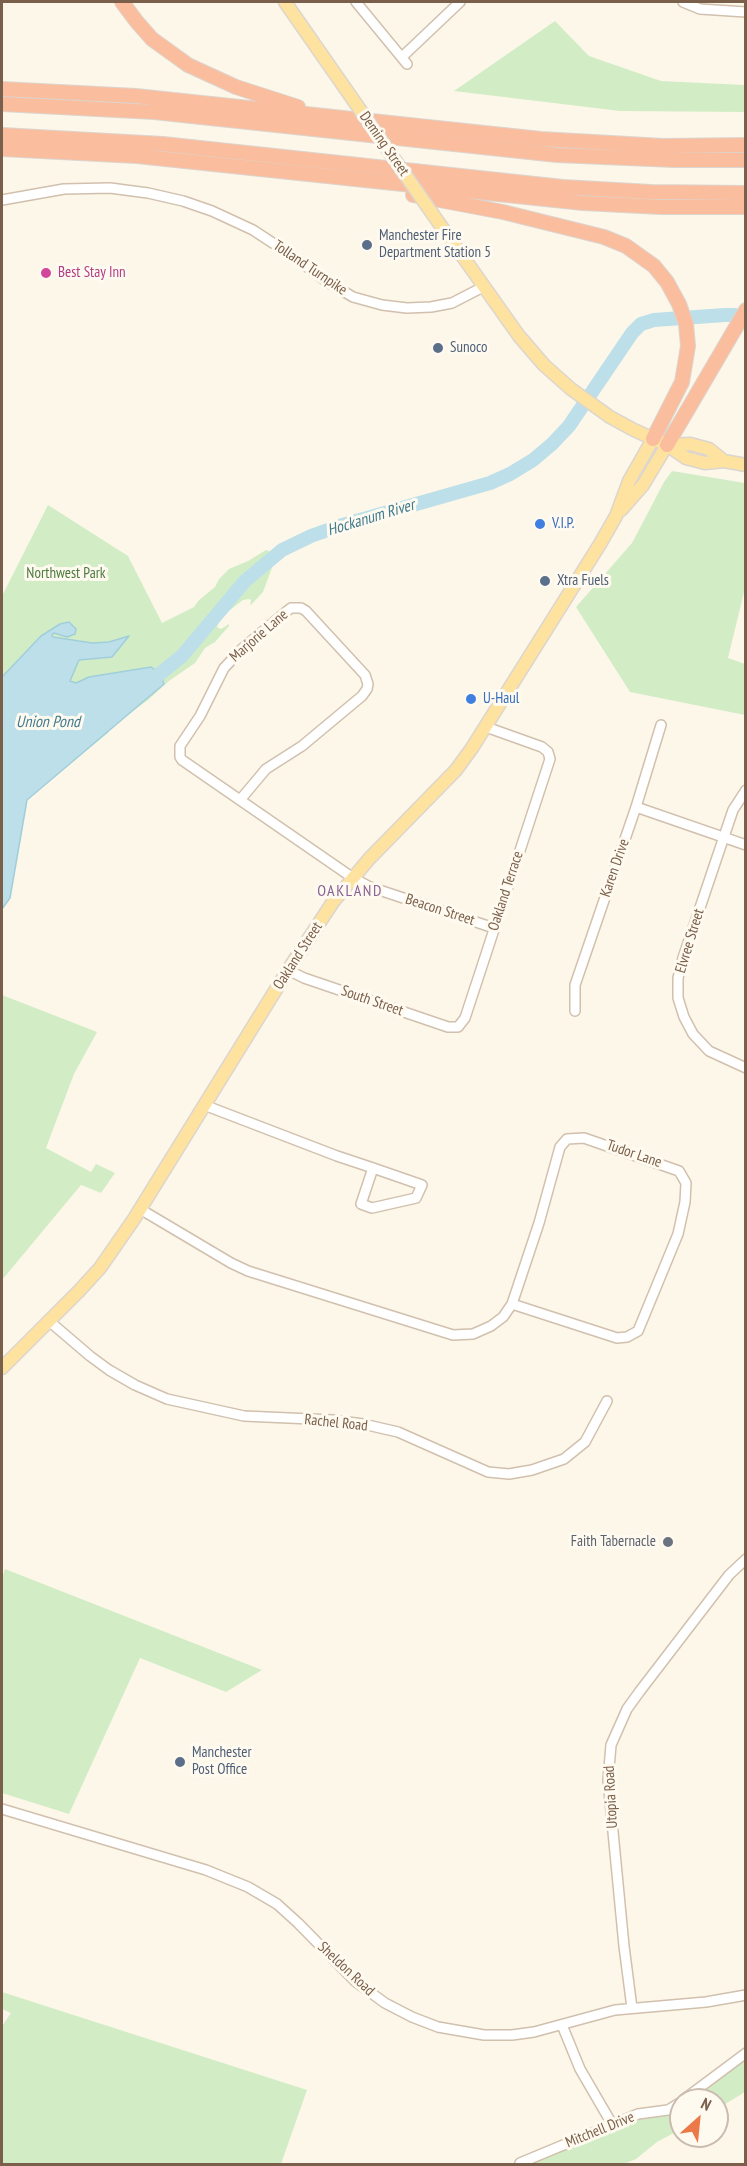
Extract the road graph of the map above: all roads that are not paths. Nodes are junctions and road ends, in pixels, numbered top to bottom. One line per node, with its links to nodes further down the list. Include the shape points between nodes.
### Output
1 (122, 2): 9 (highway, via 152,39 188,65 248,92)
2 (285, 2): 18 (main road, Deming Street, bridge)
3 (356, 2): 4 (street, via 405,61)
4 (460, 2)
5 (683, 2): 6 (street, via 700,9)
6 (746, 12)
7 (2, 89): 9 (highway, via 136,96)
8 (2, 104): 13 (highway, via 144,111 556,155)
9 (331, 117): 11 (highway, via 588,142)
10 (2, 135): 15 (highway, via 163,144 563,187)
11 (746, 145)
12 (2, 149): 14 (highway, via 137,156)
13 (746, 160)
14 (359, 180): 17 (highway, via 583,203); 20 (highway, via 619,242 654,266 679,304 687,333 687,358 682,382)
15 (746, 193)
16 (2, 200): 18 (street, Tolland Turnpike, via 64,189 110,188 183,201 253,230 353,297 382,305 431,307 452,303)
17 (746, 207)
18 (483, 287): 20 (main road, via 534,354 571,390)
19 (746, 310): 21 (highway)
20 (652, 439): 21 (main road); 23 (main road, Oakland Street, via 629,481)
21 (668, 445): 22 (main road, via 686,458 705,463); 23 (main road, Oakland Street)
22 (746, 465)
23 (616, 516): 25 (main road, Oakland Street)
24 (661, 725): 28 (street, Karen Drive)
25 (486, 727): 31 (main road, Oakland Street, via 456,770); 32 (street, Oakland Terrace, via 542,747 550,759)
26 (746, 790): 29 (street, Elvree Street, via 733,810)
27 (240, 800): 27 (street, Marjorie Lane, via 262,771 302,746 368,689 365,675 302,608 291,608 229,662 178,749 182,760); 31 (street, Marjorie Lane)
28 (636, 807): 29 (street); 34 (street, Karen Drive, via 575,985)
29 (724, 837): 30 (street); 36 (street, Elvree Street, via 683,958 678,998 693,1034 709,1051)
30 (746, 845)
31 (353, 878): 32 (street, Beacon Street, via 372,888); 33 (main road, Oakland Street)
32 (494, 928): 35 (street, Oakland Terrace, via 465,1018)
33 (288, 970): 35 (street, South Street, via 448,1027); 37 (main road, Oakland Street)
34 (575, 1011)
35 (458, 1027)
36 (746, 1068)
37 (204, 1105): 38 (street); 39 (main road, Oakland Street)
38 (373, 1168): 38 (street, via 422,1185 416,1198 372,1208 361,1204)
39 (140, 1209): 40 (street, Tudor Lane, via 248,1271 453,1335 473,1334 491,1326); 41 (main road, Oakland Street, via 97,1272)
40 (512, 1304): 40 (street, Tudor Lane, via 617,1338 638,1331 678,1234 686,1183 679,1171 584,1138 567,1139 560,1147)
41 (49, 1321): 42 (main road, Oakland Street); 43 (street, Rachel Road, via 109,1370 167,1399 244,1416 333,1420 398,1432 488,1473 532,1470 564,1459 585,1442)
42 (2, 1368)
43 (607, 1401)
44 (746, 1559): 47 (street, Utopia Road, via 729,1575 640,1691 611,1745 608,1780)
45 (2, 1809): 48 (street, Sheldon Road, via 206,1870 248,1887 277,1904 356,1982 412,2017 438,2027 484,2035 534,2032)
46 (746, 1995): 47 (street, Sheldon Road)
47 (632, 2008): 48 (street, Sheldon Road)
48 (562, 2025): 52 (street, via 580,2069)
49 (746, 2053): 50 (street, Mitchell Drive)
50 (699, 2088)
51 (669, 2109): 52 (street, Mitchell Drive, via 644,2112)
52 (612, 2124): 53 (street, Mitchell Drive)
53 (520, 2163)

